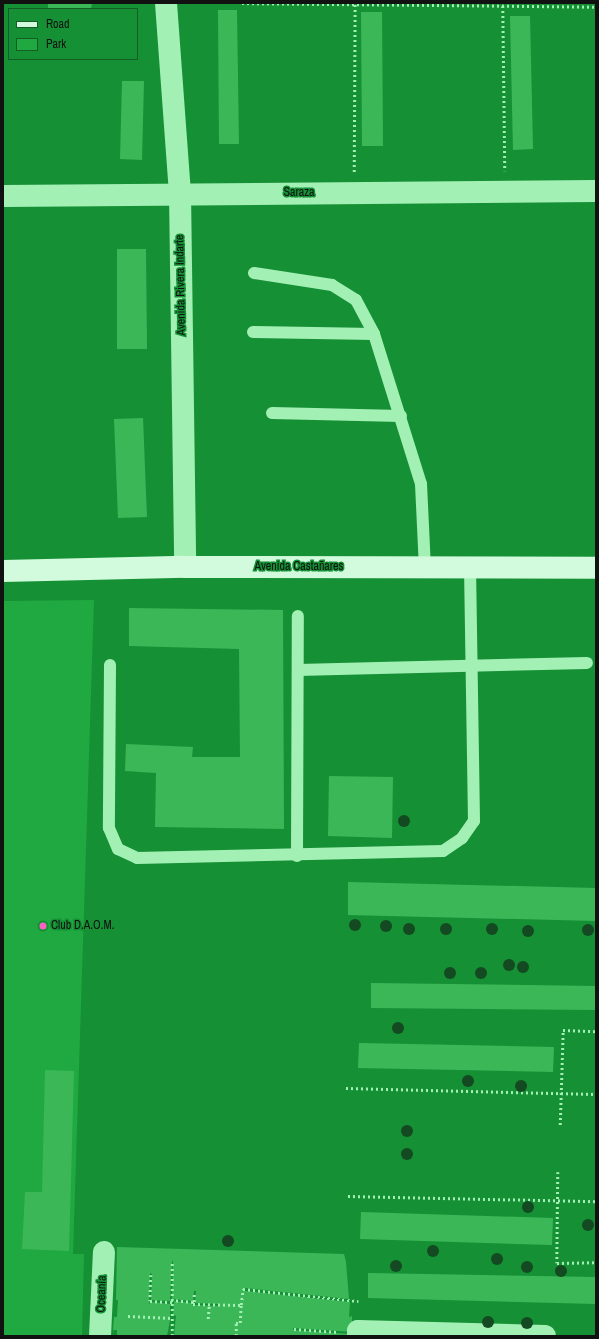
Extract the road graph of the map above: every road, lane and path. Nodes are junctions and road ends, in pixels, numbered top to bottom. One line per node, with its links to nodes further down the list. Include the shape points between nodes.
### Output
1 (166, 3): 12 (street, Avenida Rivera Indarte)
2 (242, 3): 3 (path)
3 (278, 3): 4 (path)
4 (354, 4): 5 (path); 10 (path)
5 (428, 4): 7 (path)
6 (577, 5): 7 (path); 8 (path)
7 (503, 6): 11 (path)
8 (596, 7)
9 (596, 191): 11 (street, Saraza)
10 (354, 192): 11 (street, Saraza); 12 (street, Saraza)
11 (506, 192)
12 (180, 193): 13 (street, Saraza); 19 (street, Avenida Rivera Indarte)
13 (3, 196)
14 (254, 273): 16 (lane, via 332,285 356,300)
15 (253, 332): 16 (lane)
16 (374, 334): 18 (lane)
17 (272, 413): 18 (lane)
18 (401, 416): 20 (lane, via 421,484)
19 (184, 567): 20 (main road, Avenida Castañares); 23 (main road, Avenida Castañares)
20 (425, 568): 22 (main road, Avenida Castañares)
21 (596, 568): 22 (main road, Avenida Castañares)
22 (470, 569): 27 (lane)
23 (3, 571)
24 (298, 616): 28 (lane)
25 (587, 663): 27 (lane)
26 (110, 665): 29 (lane, via 109,828 118,849 137,858)
27 (472, 666): 28 (lane); 29 (lane, via 474,821 462,838 443,851)
28 (298, 670): 29 (lane)
29 (297, 856)
30 (596, 1031): 32 (path, via 562,1030)
31 (346, 1088): 32 (path)
32 (561, 1093): 33 (path); 34 (path)
33 (596, 1094)
34 (560, 1125)
35 (558, 1172): 37 (path)
36 (348, 1196): 37 (path)
37 (557, 1201): 38 (path); 41 (path, via 557,1263)
38 (596, 1202)
39 (104, 1252): 55 (street, Oceanía)
40 (172, 1261): 44 (path)
41 (596, 1262)
42 (151, 1275): 44 (path, via 150,1301)
43 (194, 1292): 46 (path)
44 (171, 1301): 46 (path); 50 (path)
45 (358, 1301): 48 (path, via 243,1289)
46 (194, 1302): 47 (path, via 193,1304)
47 (209, 1304): 48 (path); 51 (path)
48 (241, 1305): 57 (path, via 240,1323 236,1323)
49 (128, 1316): 50 (path)
50 (172, 1318): 56 (path)
51 (208, 1319)
52 (294, 1329): 53 (path)
53 (358, 1334): 54 (street, via 358,1331)
54 (515, 1335): 58 (street)
55 (100, 1336)
56 (172, 1336)
57 (236, 1336)
58 (545, 1336)

